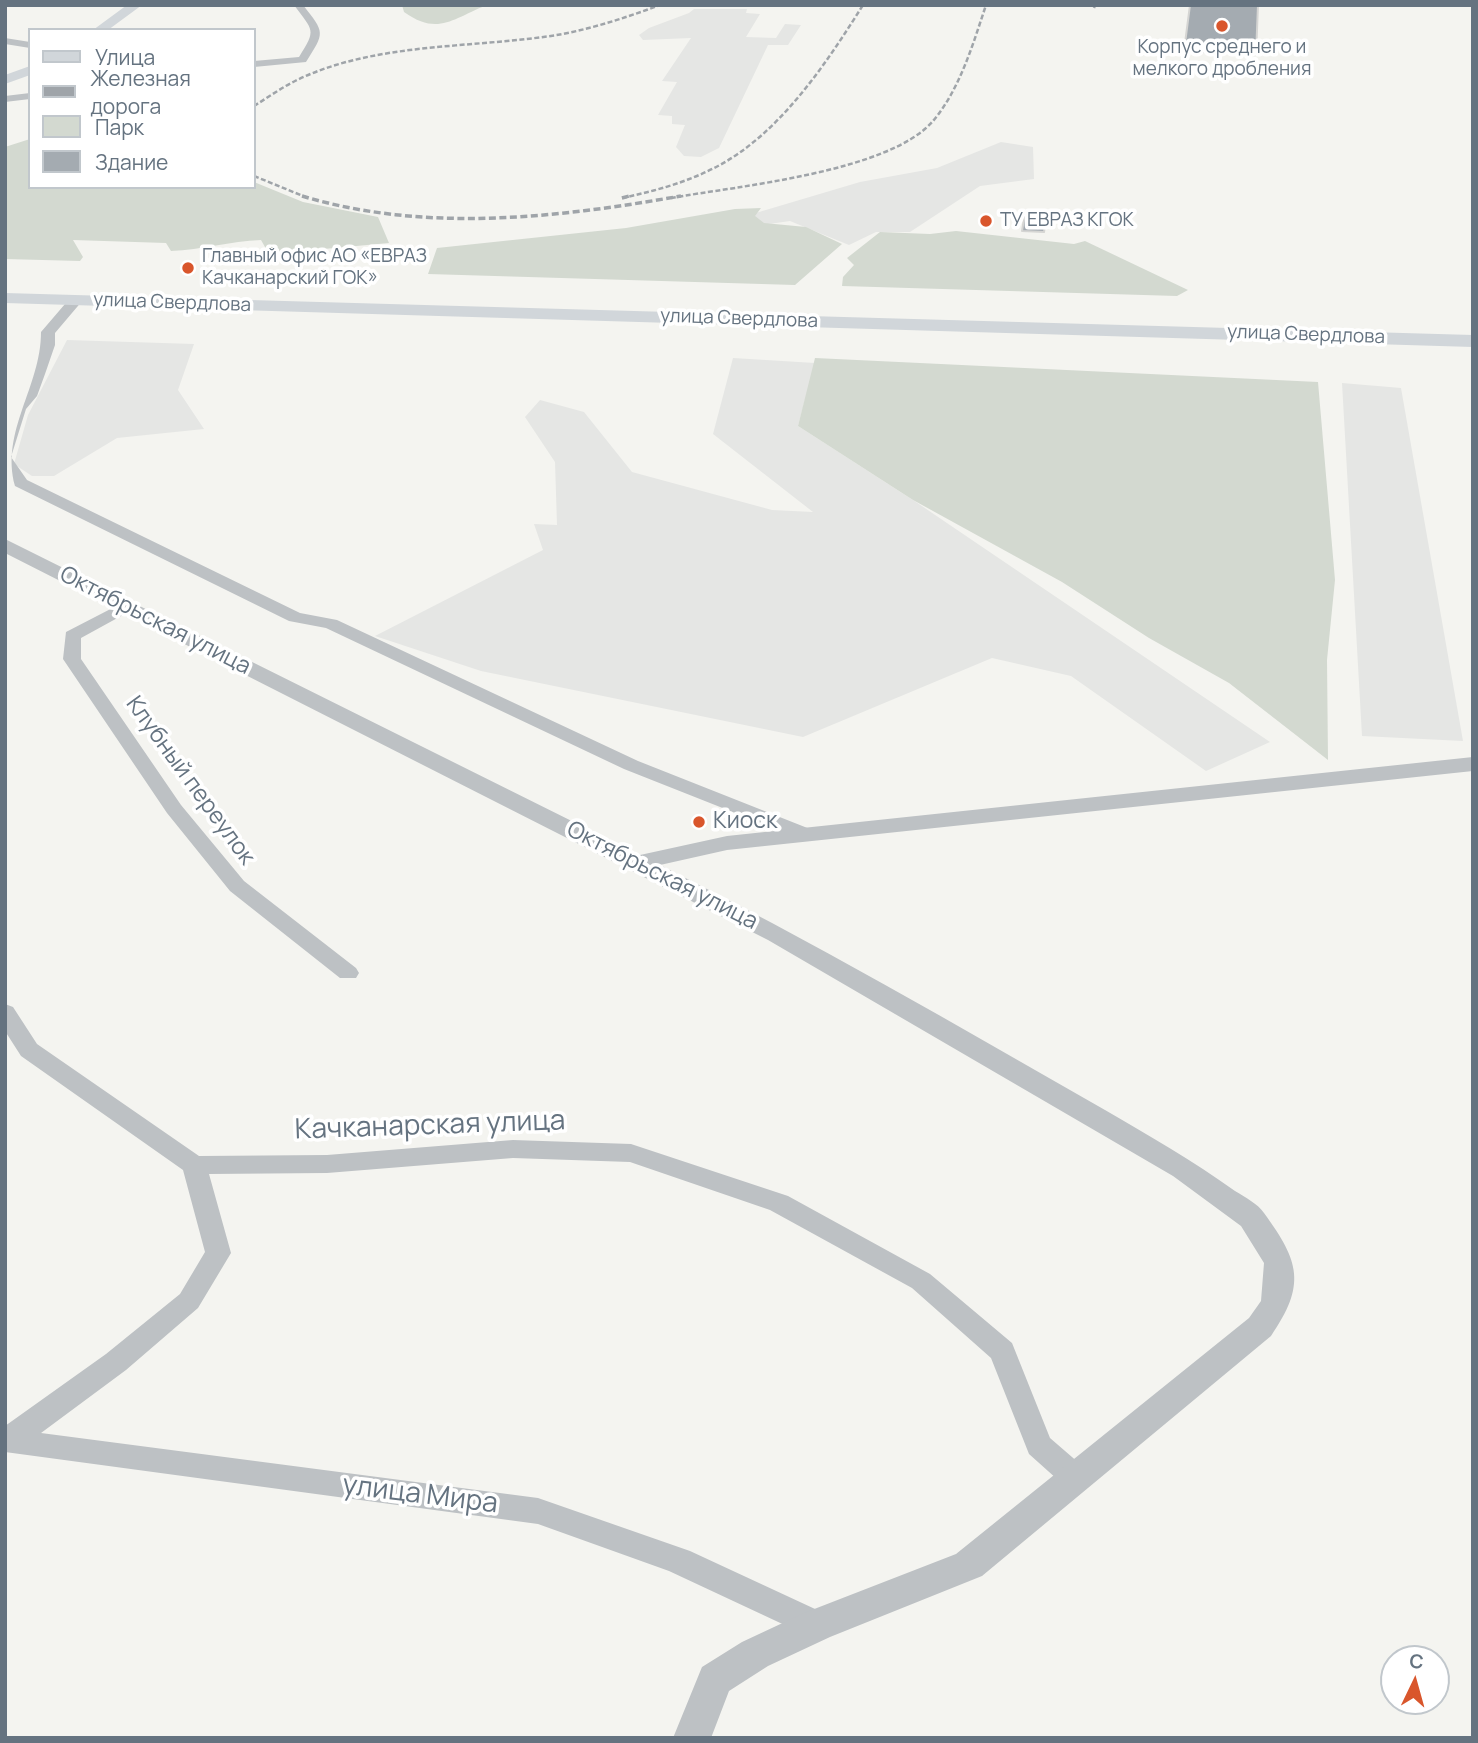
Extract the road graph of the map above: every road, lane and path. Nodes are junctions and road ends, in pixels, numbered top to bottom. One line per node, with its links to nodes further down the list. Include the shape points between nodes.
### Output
1 (136, 5): 3 (main road)
2 (298, 5): 6 (street, via 317,29 302,60)
3 (102, 28)
4 (5, 41): 5 (street)
5 (28, 45)
6 (256, 64)
7 (28, 71): 8 (main road)
8 (5, 80)
9 (28, 96): 10 (street)
10 (5, 99)
11 (5, 298): 12 (main road, улица Свердлова)
12 (76, 300): 13 (main road, улица Свердлова); 14 (street, via 48,332 30,396 19,408)
13 (1473, 341)
14 (5, 455)
15 (5, 460): 19 (street, via 21,483 238,591 295,617 331,624 631,765)
16 (5, 545): 17 (street, Октябрьская улица)
17 (126, 606): 20 (street, Октябрьская улица); 21 (street, Клубный переулок, via 72,635 72,659 174,808 237,886)
18 (1473, 764): 19 (street)
19 (808, 835): 20 (street, via 727,843)
20 (638, 863): 25 (street, Октябрьская улица, via 777,934 1183,1168 1252,1218 1279,1262 1276,1304 1260,1327)
21 (348, 973)
22 (5, 1012): 23 (street, via 29,1050)
23 (194, 1165): 24 (street, via 218,1253 189,1301 116,1362); 25 (street, Качканарская улица, via 327,1164 513,1149 631,1153 779,1203 921,1281 1002,1351 1039,1446)
24 (7, 1439): 26 (street, улица Мира, via 538,1511 679,1561)
25 (1077, 1479): 26 (street, via 969,1565)
26 (817, 1625): 27 (street, via 715,1679)
27 (692, 1738)

